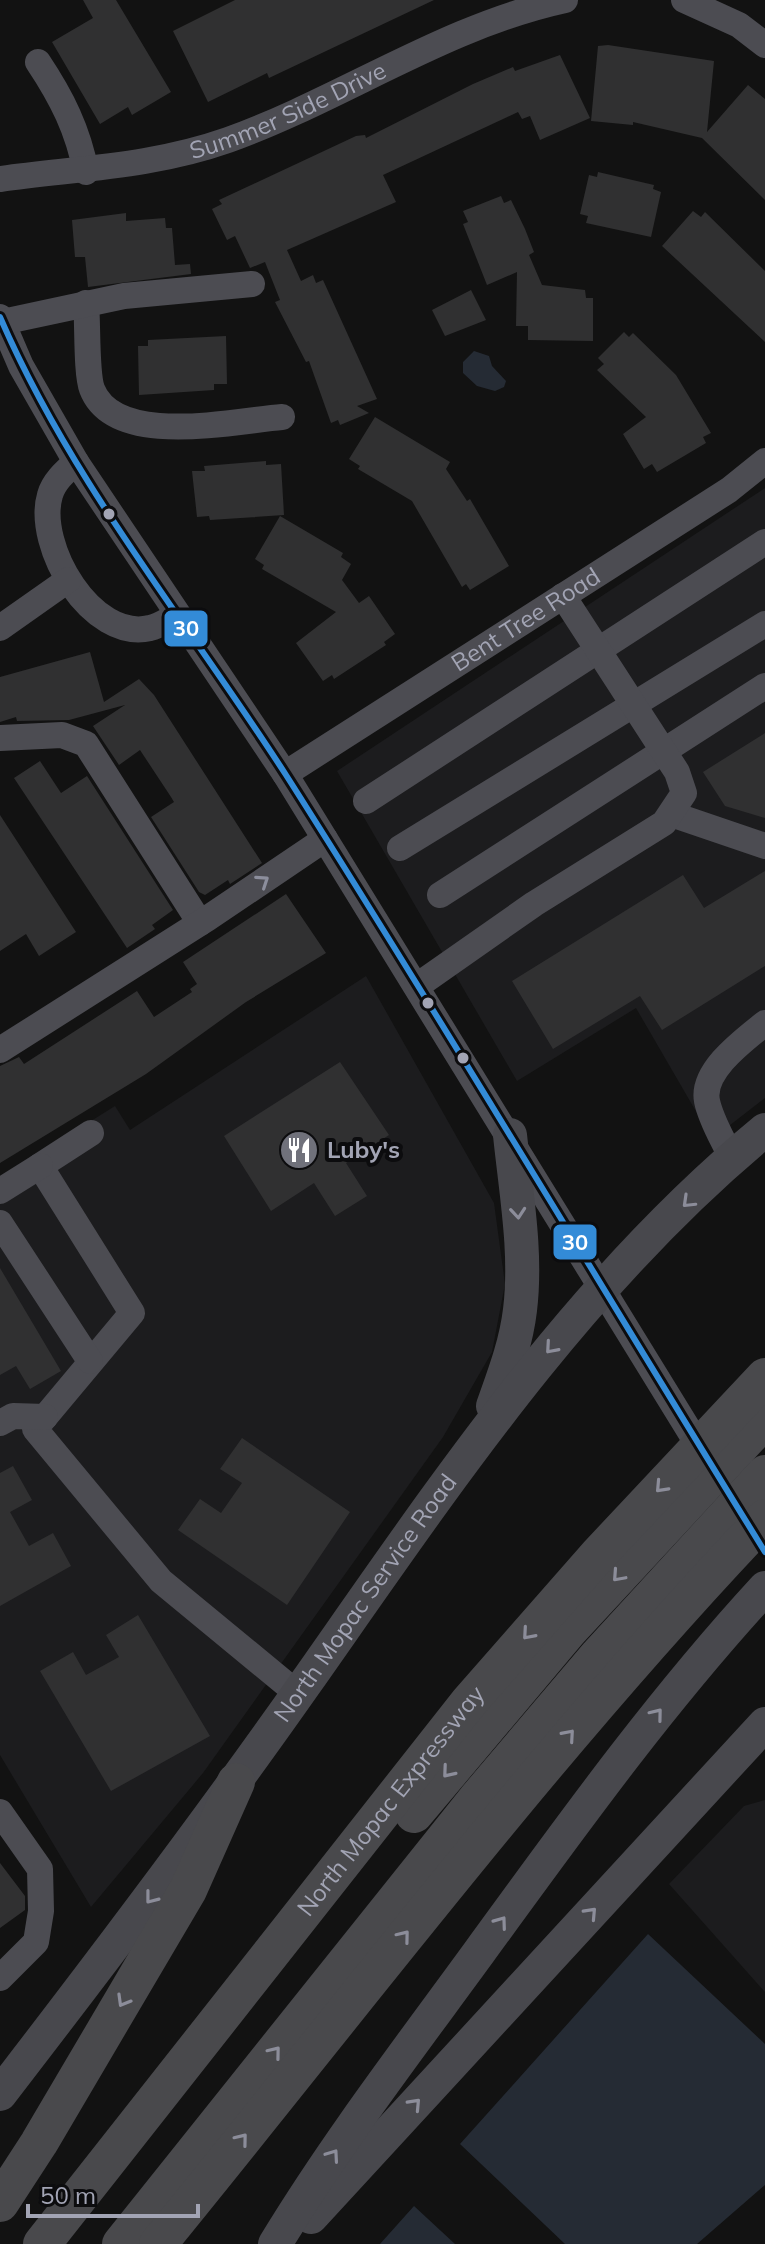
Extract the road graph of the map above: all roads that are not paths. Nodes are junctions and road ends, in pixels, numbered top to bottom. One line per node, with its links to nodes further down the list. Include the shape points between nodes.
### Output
1 (565, 0): 6 (street, Summer Side Drive, via 513,11 229,140 168,159)
2 (684, 0): 3 (street)
3 (691, 0): 4 (street)
4 (765, 45)
5 (38, 62): 6 (street, via 80,136)
6 (86, 172): 7 (street, Summer Side Drive)
7 (0, 179)
8 (252, 284): 9 (street)
9 (86, 303): 10 (street); 11 (street, via 91,386 115,415 163,427)
10 (1, 319): 13 (street, via 21,366)
11 (282, 417)
12 (765, 461): 16 (street, Bent Tree Road, via 729,490)
13 (76, 462): 15 (street, via 50,493 46,520 53,553); 17 (street)
14 (765, 542): 20 (street)
15 (68, 580): 17 (street, via 92,607 121,624 148,629); 19 (street)
16 (563, 596): 20 (street); 25 (street, Bent Tree Road)
17 (178, 615): 25 (street)
18 (765, 624): 22 (street)
19 (0, 628)
20 (598, 650): 22 (street); 26 (street)
21 (765, 686): 24 (street)
22 (632, 703): 24 (street); 30 (street)
23 (0, 738): 32 (street, via 62,735 86,744)
24 (663, 751): 27 (street, via 684,793); 31 (street)
25 (285, 774): 28 (street)
26 (366, 801)
27 (671, 814): 29 (street); 33 (street)
28 (325, 839): 32 (street, one-way to 28); 33 (street)
29 (765, 846)
30 (400, 848)
31 (440, 895)
32 (200, 923): 35 (street)
33 (417, 986): 38 (street)
34 (765, 1023): 39 (street, via 720,1065 706,1091)
35 (0, 1050)
36 (765, 1130): 39 (main road, North Mopac Service Road)
37 (91, 1133): 40 (street)
38 (510, 1135): 43 (street); 49 (main road, one-way to 49, via 520,1238 520,1311 513,1348)
39 (732, 1159): 43 (main road, North Mopac Service Road, one-way to 43)
40 (40, 1166): 41 (street); 44 (street, via 132,1313)
41 (0, 1191)
42 (0, 1223): 44 (street)
43 (602, 1289): 49 (main road, North Mopac Service Road, one-way to 49); 52 (street)
44 (90, 1361): 46 (street)
45 (765, 1377): 61 (highway, North Mopac Expressway, one-way to 61, via 469,1702)
46 (45, 1417): 48 (street, via 13,1416); 54 (street, via 35,1429 161,1581)
47 (765, 1419): 62 (highway, one-way to 62, via 569,1630 443,1777)
48 (0, 1423)
49 (482, 1436): 54 (main road, North Mopac Service Road)
50 (765, 1474): 63 (highway, one-way to 50, via 496,1776)
51 (765, 1518): 64 (highway, one-way to 51, via 541,1767)
52 (765, 1552)
53 (765, 1588): 65 (main road, one-way to 53, via 371,2101 609,1774)
54 (298, 1694): 56 (main road, North Mopac Service Road)
55 (765, 1724): 66 (main road, one-way to 55)
56 (236, 1782): 59 (main road, North Mopac Service Road, one-way to 59); 60 (highway, one-way to 60, via 188,1890)
57 (0, 1812): 58 (street, via 40,1869 41,1911 36,1942)
58 (0, 1978)
59 (0, 2094)
60 (0, 2203)
61 (42, 2244)
62 (70, 2244)
63 (121, 2244)
64 (158, 2244)
65 (275, 2244)
66 (287, 2244)

